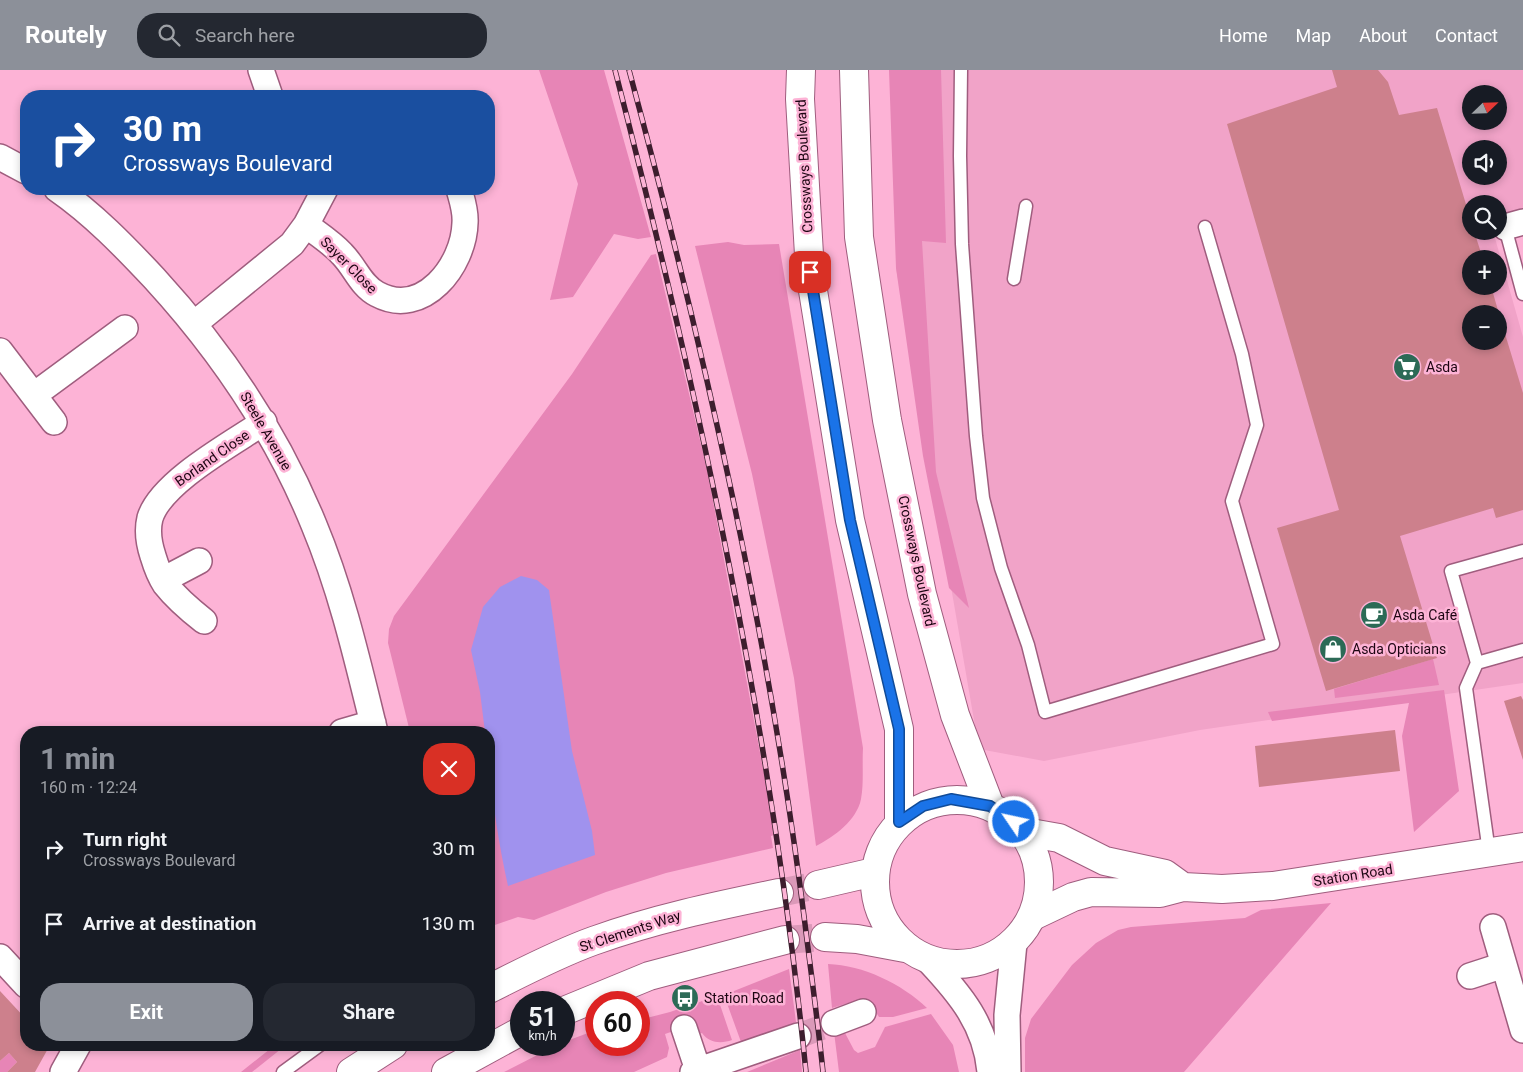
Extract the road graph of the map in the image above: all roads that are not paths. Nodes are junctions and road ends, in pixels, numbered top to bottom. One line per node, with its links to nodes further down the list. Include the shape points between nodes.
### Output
1 (261, 70): 5 (street)
2 (801, 70): 31 (main road, Crossways Boulevard, via 810,272 850,520 899,729)
3 (854, 70): 30 (main road, Crossways Boulevard, via 859,237 887,420 922,594 955,715)
4 (961, 70): 14 (lane, via 962,244 983,498 1001,568 1028,645 1044,712 1273,644 1232,500 1257,425 1242,354)
5 (268, 90)
6 (0, 157): 7 (street)
7 (20, 168)
8 (64, 195): 17 (street, Steele Avenue, via 110,232)
9 (322, 195): 12 (street)
10 (461, 195): 12 (street, Sayer Close, via 465,224 458,251 435,287 412,299 392,300 375,294 342,254)
11 (1026, 206): 15 (lane)
12 (306, 225): 17 (street, via 292,244)
13 (1514, 225): 16 (lane)
14 (1205, 227)
15 (1014, 279)
16 (1523, 294)
17 (194, 324): 22 (street, Steele Avenue)
18 (125, 328): 20 (street)
19 (0, 351): 20 (street)
20 (34, 395): 21 (street)
21 (54, 422)
22 (264, 422): 25 (street, Borland Close, via 182,479 155,507 150,517 149,537); 29 (street, Steele Avenue, via 307,507 330,566)
23 (1523, 551): 28 (lane, via 1451,570)
24 (199, 562): 25 (street)
25 (163, 580): 26 (street, Borland Close, via 179,600)
26 (204, 621)
27 (1523, 650): 28 (lane)
28 (1477, 663): 34 (lane, via 1466,688)
29 (373, 726)
30 (990, 806): 31 (main road, via 951,799 923,806); 32 (main road)
31 (899, 822): 35 (main road, via 882,844)
32 (1026, 832): 37 (main road, via 1059,838 1105,861 1165,874); 39 (main road, via 1040,877)
33 (1523, 847): 34 (main road, Station Road)
34 (1489, 852): 37 (main road, Station Road, via 1288,884 1243,888)
35 (874, 872): 36 (main road); 44 (main road, via 876,901)
36 (818, 885)
37 (1183, 887): 39 (main road, Station Road, via 1160,893 1091,892)
38 (779, 893): 50 (main road, St Clements Way, via 632,928)
39 (1033, 916): 43 (main road)
40 (1493, 927): 47 (street)
41 (825, 937): 44 (main road)
42 (785, 940): 51 (main road, via 658,973)
43 (1014, 943): 46 (main road, via 996,956 969,965); 69 (street, via 1006,1015)
44 (905, 948): 46 (main road)
45 (0, 957): 49 (street)
46 (928, 961): 68 (street, via 974,1015 984,1041)
47 (1504, 965): 48 (street); 55 (street)
48 (1470, 976)
49 (20, 979)
50 (495, 980)
51 (575, 1007)
52 (863, 1012): 53 (street)
53 (834, 1023)
54 (684, 1028): 63 (street)
55 (1523, 1030)
56 (798, 1036): 63 (street)
57 (510, 1037): 58 (main road)
58 (495, 1045)
59 (75, 1051): 64 (street)
60 (312, 1051): 65 (lane)
61 (384, 1051): 66 (main road)
62 (484, 1051): 67 (main road)
63 (696, 1071)
64 (63, 1072)
65 (282, 1072)
66 (351, 1072)
67 (446, 1072)
68 (990, 1072)
69 (1008, 1072)

